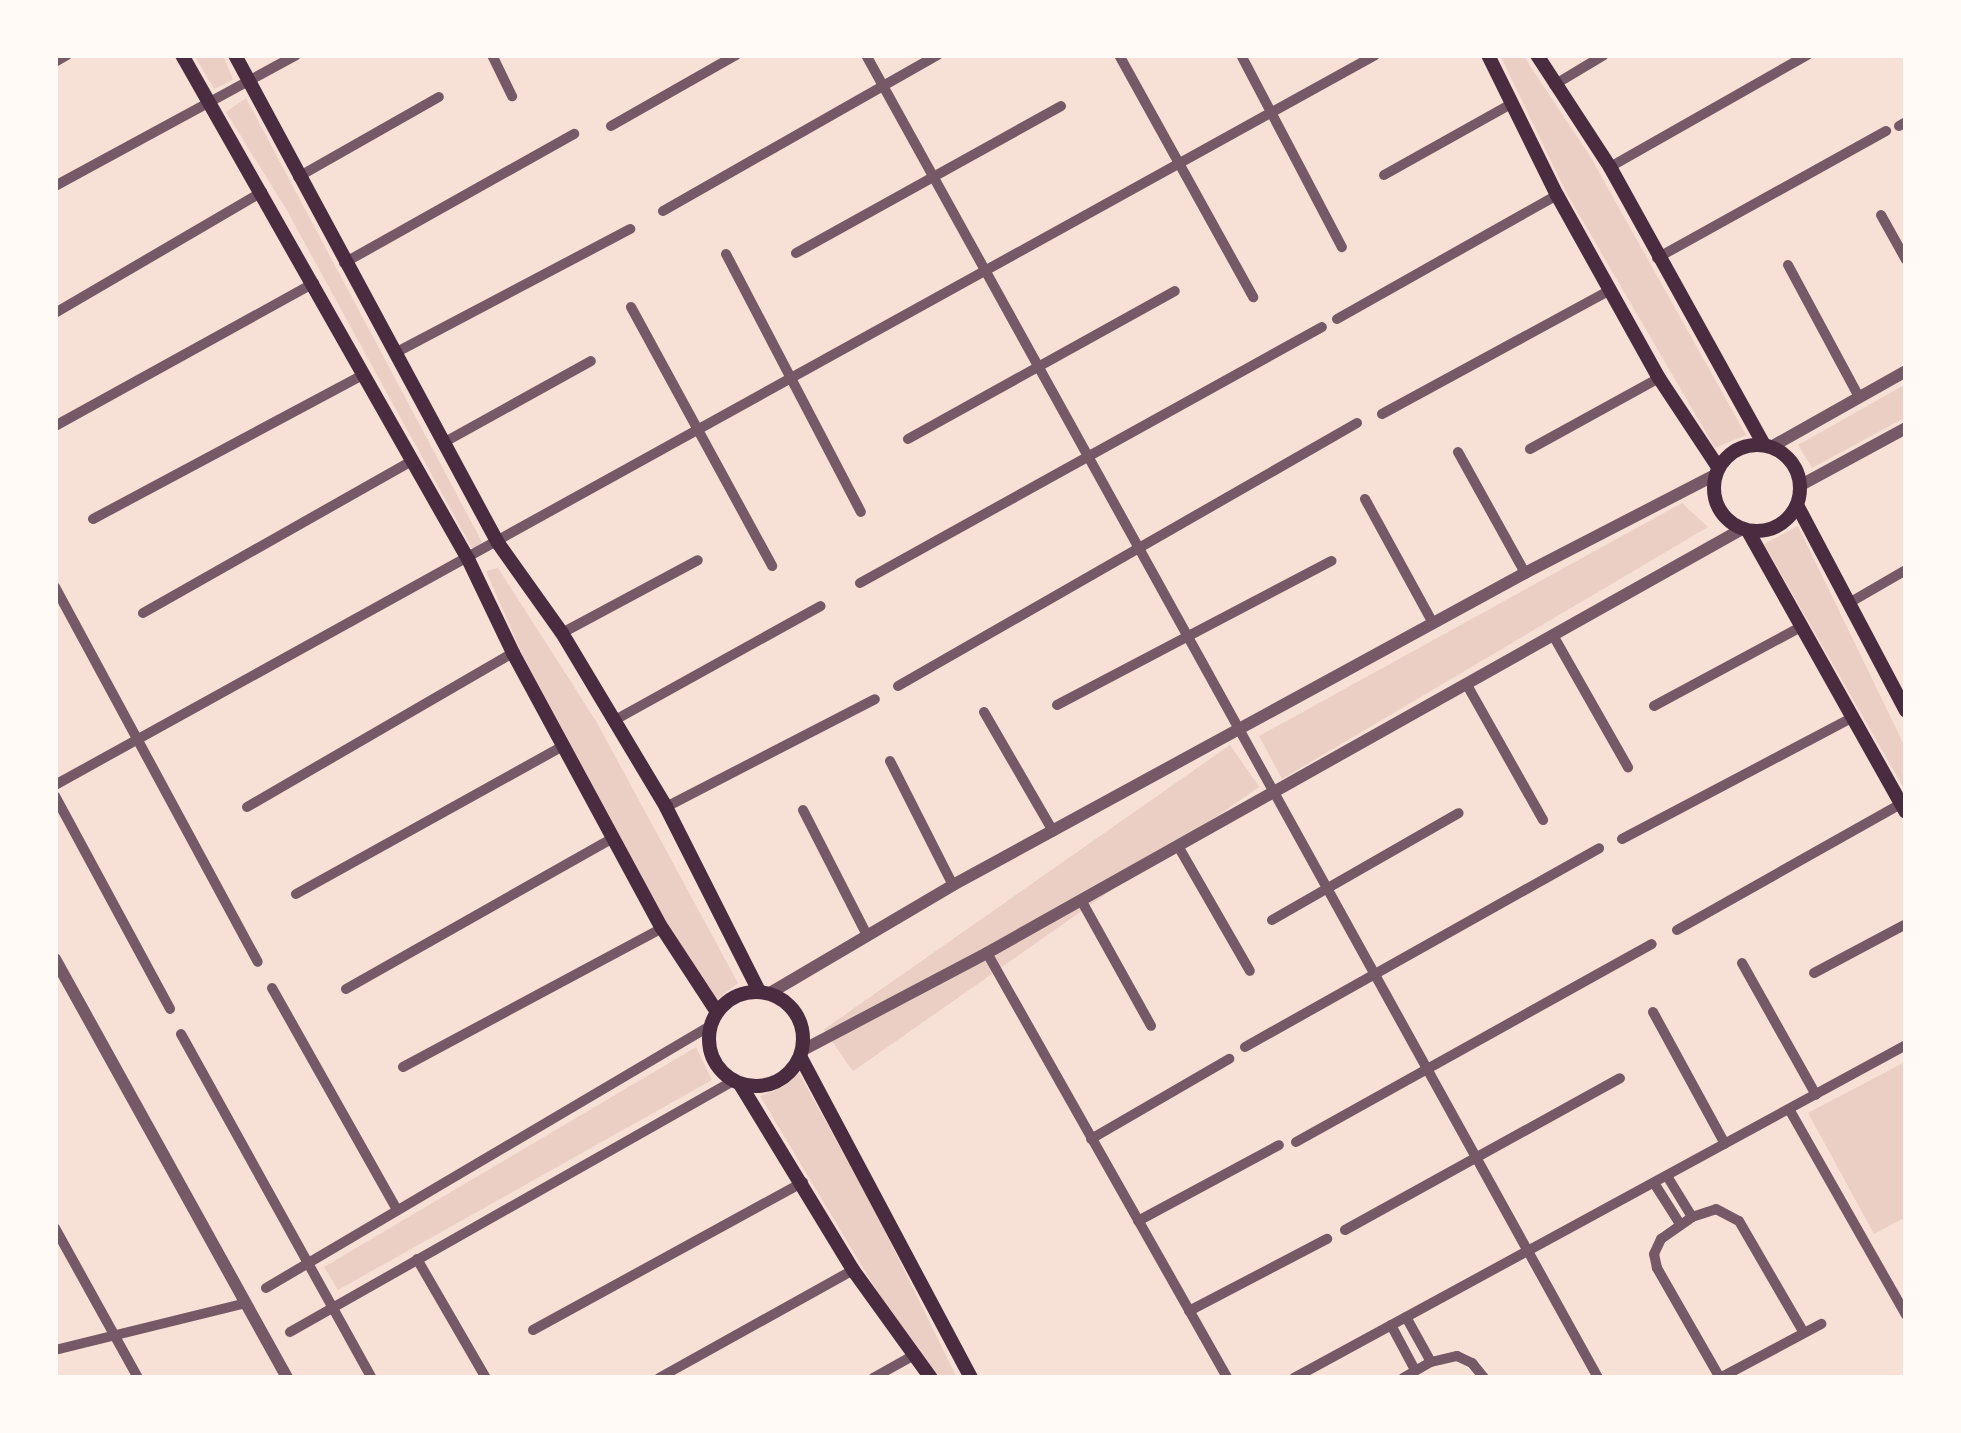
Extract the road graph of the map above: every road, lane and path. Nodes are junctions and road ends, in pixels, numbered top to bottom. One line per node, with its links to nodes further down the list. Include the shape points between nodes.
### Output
1 (68, 55): 16 (street)
2 (182, 55): 22 (main road)
3 (235, 55): 17 (main road)
4 (296, 55): 17 (street)
5 (492, 55): 20 (street)
6 (736, 55): 26 (street)
7 (866, 55): 19 (street)
8 (938, 55): 19 (street)
9 (1119, 55): 29 (street)
10 (1241, 55): 25 (street)
11 (1375, 55): 25 (street)
12 (1488, 55): 23 (main road)
13 (1536, 55): 18 (main road)
14 (1604, 55): 18 (street)
15 (1806, 55): 30 (street)
16 (55, 62)
17 (247, 82): 22 (street); 32 (main road)
18 (1554, 85): 30 (main road)
19 (883, 86): 33 (street); 37 (street)
20 (512, 96)
21 (439, 98): 32 (street)
22 (212, 102): 34 (street); 35 (main road)
23 (1512, 104): 31 (street); 36 (main road)
24 (1061, 106): 33 (street)
25 (1272, 112): 29 (street); 40 (street)
26 (611, 126)
27 (1886, 131): 43 (street)
28 (574, 134): 45 (street)
29 (1179, 160): 47 (street); 51 (street)
30 (1610, 167): 43 (main road)
31 (1384, 175)
32 (298, 177): 45 (main road)
33 (933, 177): 42 (street); 47 (street)
34 (55, 186)
35 (262, 192): 48 (main road); 53 (street)
36 (1557, 195): 49 (main road); 54 (street)
37 (663, 211)
38 (1881, 215): 44 (street)
39 (630, 229): 56 (street)
40 (1342, 247)
41 (726, 254): 61 (street)
42 (796, 254)
43 (1657, 258): 71 (main road)
44 (1906, 260)
45 (344, 263): 56 (main road)
46 (1788, 265): 63 (street)
47 (984, 269): 58 (street); 61 (street)
48 (314, 284): 60 (main road); 66 (street)
49 (1610, 290): 62 (main road); 64 (street)
50 (1175, 292): 58 (street)
51 (1253, 297)
52 (631, 307): 68 (street)
53 (55, 313)
54 (1337, 319)
55 (1322, 327): 74 (street)
56 (394, 353): 70 (main road)
57 (592, 360): 70 (street)
58 (1038, 367): 69 (street); 74 (street)
59 (1906, 371): 63 (street)
60 (364, 374): 75 (main road); 81 (street)
61 (792, 378): 68 (street); 80 (street)
62 (1659, 378): 72 (street); 76 (main road)
63 (1859, 397): 71 (street)
64 (1382, 414)
65 (1358, 422): 84 (street)
66 (55, 426)
67 (1906, 428): 77 (street)
68 (700, 432): 83 (street); 88 (street)
69 (908, 439)
70 (443, 443): 83 (main road)
71 (1767, 446): 76 (main road, via 1738,449); 77 (main road, via 1786,455)
72 (1530, 449)
73 (1458, 452): 90 (street)
74 (1088, 457): 84 (street); 91 (street)
75 (413, 460): 85 (main road); 95 (street)
76 (1717, 471): 82 (main road, via 1715,501 1730,523); 90 (street)
77 (1801, 485): 79 (main road)
78 (1365, 498): 96 (street)
79 (1797, 506): 82 (main road, via 1777,527); 93 (main road)
80 (861, 512)
81 (93, 519)
82 (1745, 530): 97 (main road); 100 (street)
83 (498, 542): 85 (street); 98 (main road)
84 (1138, 548): 99 (street); 103 (street)
85 (468, 559): 101 (main road); 113 (street)
86 (698, 560): 98 (street)
87 (1331, 561): 99 (street)
88 (772, 566)
89 (1906, 570): 93 (street)
90 (1525, 574): 96 (street)
91 (860, 583)
92 (55, 587): 113 (street)
93 (1850, 603): 104 (main road)
94 (821, 606): 111 (street)
95 (143, 613)
96 (1433, 624): 112 (street)
97 (1799, 628): 107 (street); 110 (main road)
98 (562, 633): 111 (main road)
99 (1188, 636): 106 (street); 112 (street)
100 (1554, 637): 102 (street); 116 (street)
101 (513, 653): 114 (main road); 120 (street)
102 (1468, 685): 118 (street); 125 (street)
103 (898, 686)
104 (1901, 690): 108 (main road)
105 (874, 699): 121 (street)
106 (1057, 706)
107 (1654, 706)
108 (1906, 711)
109 (984, 712): 126 (street)
110 (1850, 718): 122 (main road); 128 (street)
111 (615, 720): 121 (main road)
112 (1239, 729): 118 (street); 126 (street)
113 (140, 739): 117 (street); 143 (street)
114 (563, 746): 127 (main road); 133 (street)
115 (890, 761): 131 (street)
116 (1628, 767)
117 (55, 786)
118 (1274, 792): 129 (street); 132 (street)
119 (55, 796): 151 (street)
120 (247, 807)
121 (666, 807): 150 (main road)
122 (1904, 808): 138 (street)
123 (803, 810): 139 (street)
124 (1459, 813): 132 (street)
125 (1543, 820)
126 (1052, 831): 131 (street)
127 (613, 838): 137 (main road); 149 (street)
128 (1622, 840)
129 (1178, 846): 134 (street); 145 (street)
130 (1599, 848): 147 (street)
131 (953, 885): 139 (street)
132 (1327, 889): 135 (street); 147 (street)
133 (296, 894)
134 (1081, 900): 141 (street); 155 (street)
135 (1272, 920)
136 (1906, 924): 146 (street)
137 (662, 928): 152 (main road); 161 (street)
138 (1677, 930)
139 (868, 935): 150 (street)
140 (1652, 944): 162 (street)
141 (986, 953): 159 (street); 167 (street)
142 (55, 960): 187 (street)
143 (258, 962)
144 (1742, 963): 165 (street)
145 (1250, 972)
146 (1814, 973)
147 (1375, 974): 158 (street); 162 (street)
148 (272, 988): 175 (street)
149 (346, 989)
150 (764, 992): 152 (main road, via 728,1000); 159 (main road, via 794,1009)
151 (170, 1009)
152 (717, 1012): 154 (main road)
153 (1653, 1012): 169 (street)
154 (710, 1026): 164 (main road, via 710,1052); 175 (street)
155 (1150, 1026)
156 (181, 1034): 184 (street)
157 (1906, 1045): 165 (street)
158 (1246, 1047)
159 (802, 1054): 164 (main road, via 793,1070 769,1085); 209 (main road)
160 (1230, 1059): 167 (street)
161 (404, 1067)
162 (1426, 1068): 168 (street); 171 (street)
163 (1620, 1078): 171 (street)
164 (736, 1082): 173 (main road); 183 (street)
165 (1816, 1094): 166 (street)
166 (1789, 1109): 169 (street); 190 (street)
167 (1092, 1138): 177 (street)
168 (1296, 1142)
169 (1726, 1144): 172 (street)
170 (1279, 1145): 177 (street)
171 (1476, 1156): 180 (street); 182 (street)
172 (1667, 1176): 174 (street); 176 (street)
173 (803, 1182): 185 (main road); 194 (street)
174 (1654, 1183): 178 (street); 182 (street)
175 (397, 1210): 184 (street)
176 (1692, 1217): 178 (street); 196 (street, via 1716,1209 1740,1220)
177 (1138, 1221): 189 (street)
178 (1680, 1224): 196 (street, via 1661,1239 1657,1268 1720,1378)
179 (55, 1228): 197 (street)
180 (1345, 1230)
181 (1328, 1239): 189 (street)
182 (1528, 1252): 191 (street); 214 (street)
183 (416, 1259): 188 (street); 205 (street)
184 (308, 1262): 186 (street); 188 (street)
185 (853, 1270): 199 (main road); 206 (street)
186 (266, 1288)
187 (246, 1303): 197 (street); 203 (street)
188 (333, 1306): 195 (street); 204 (street)
189 (1189, 1311): 210 (street)
190 (1906, 1315)
191 (1406, 1317): 193 (street); 200 (street)
192 (1822, 1324): 196 (street)
193 (1391, 1325): 201 (street); 211 (street)
194 (533, 1330)
195 (290, 1332)
196 (1804, 1333)
197 (114, 1335): 198 (street); 202 (street)
198 (55, 1350)
199 (916, 1354): 207 (street); 208 (main road)
200 (1431, 1362): 201 (street); 213 (street, via 1457,1356)
201 (1415, 1370): 212 (street)
202 (138, 1378)
203 (287, 1378)
204 (372, 1378)
205 (486, 1378)
206 (659, 1378)
207 (873, 1378)
208 (931, 1378)
209 (971, 1378)
210 (1227, 1378)
211 (1294, 1378)
212 (1403, 1378)
213 (1484, 1378)
214 (1598, 1378)

